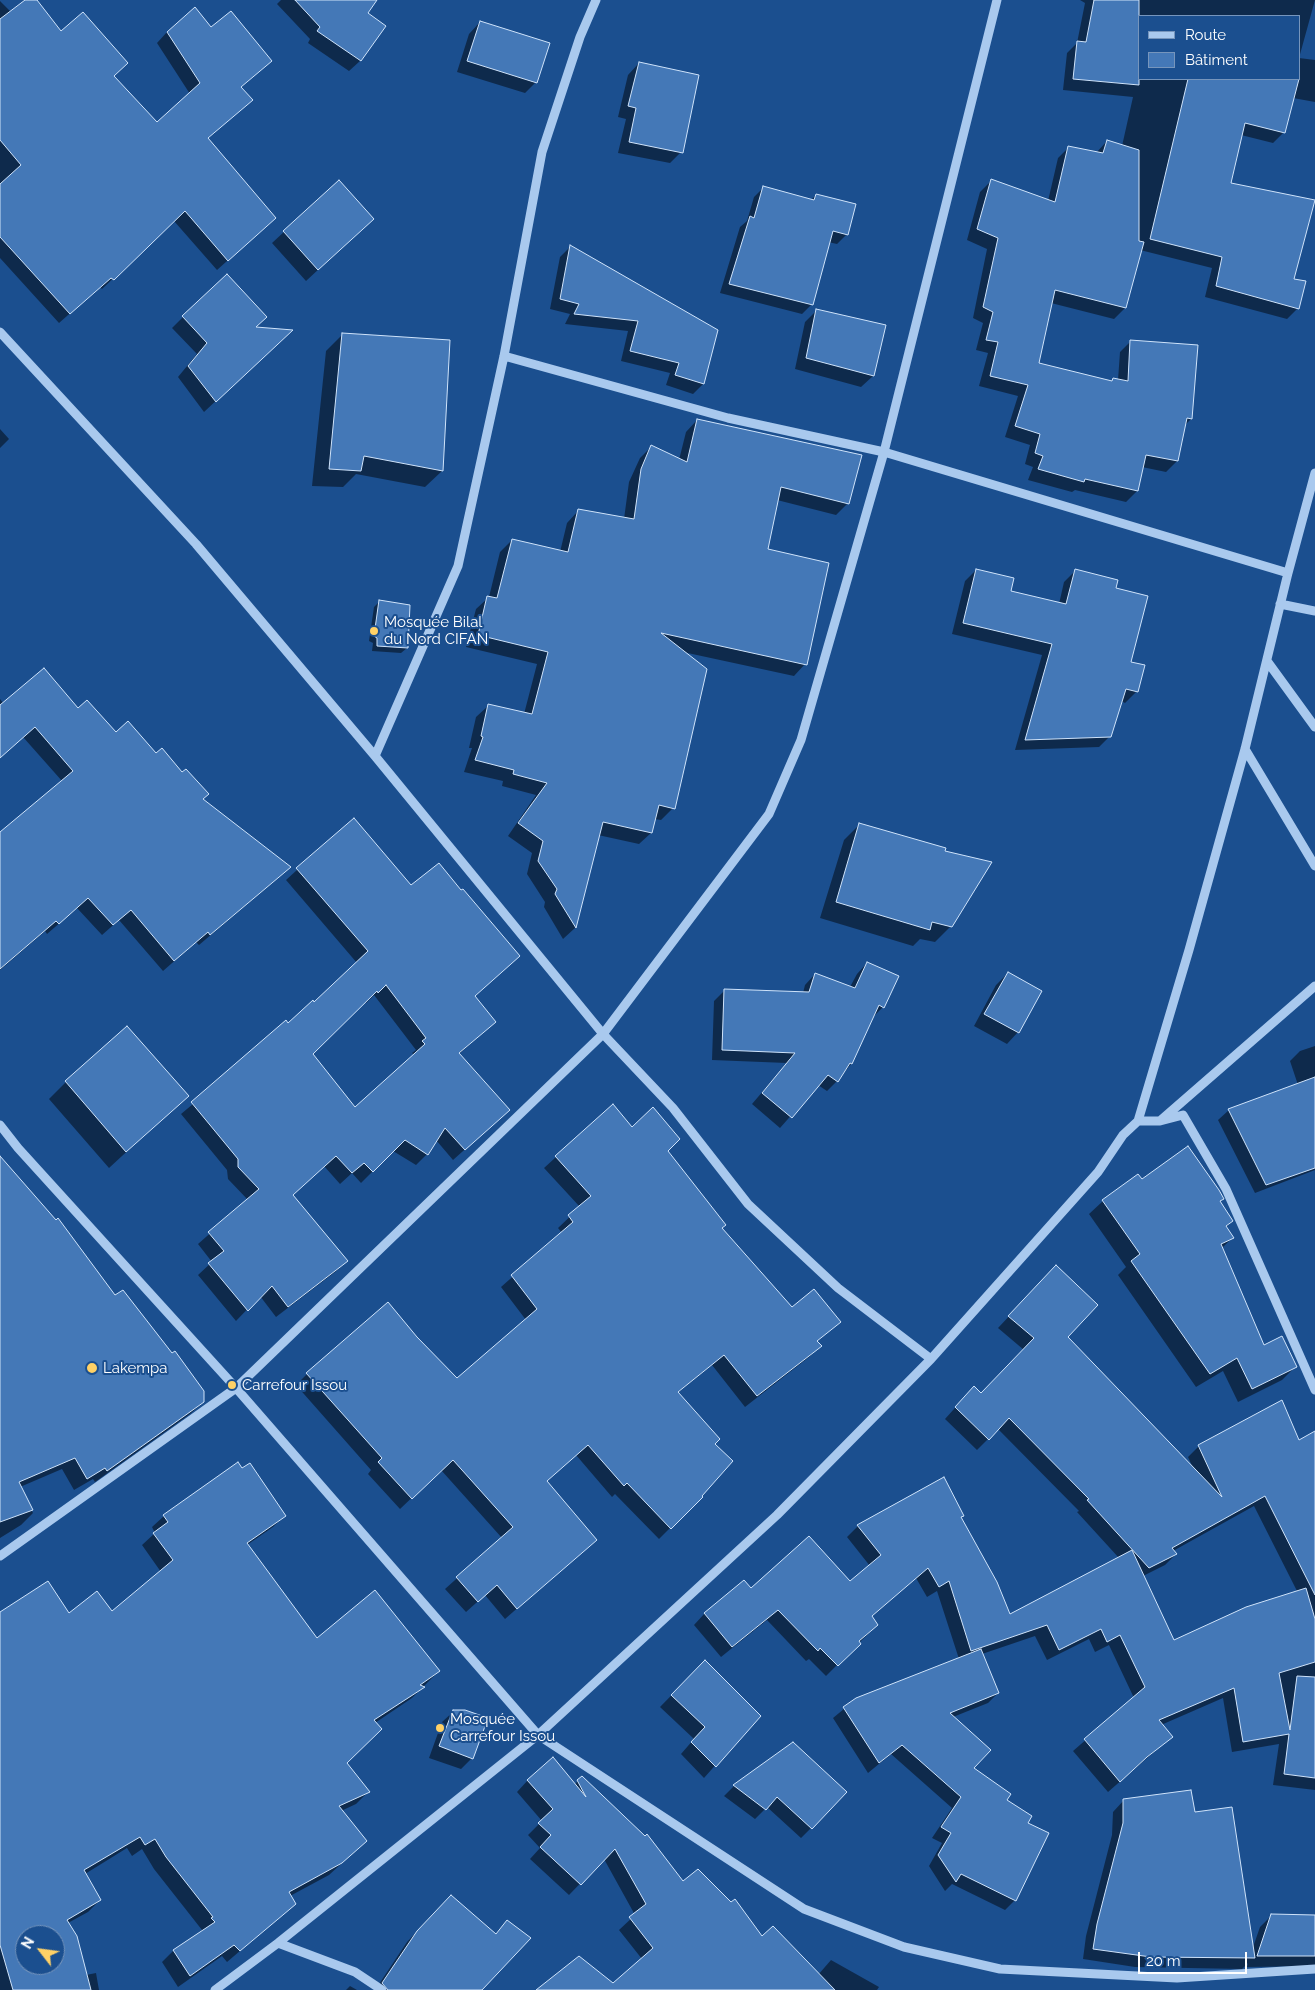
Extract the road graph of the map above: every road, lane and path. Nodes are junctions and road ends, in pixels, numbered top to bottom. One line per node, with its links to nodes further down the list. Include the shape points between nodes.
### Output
1 (596, 0): 4 (street, via 580,37 542,152)
2 (996, 0): 5 (street)
3 (0, 332): 13 (street, via 196,544)
4 (504, 356): 5 (street, via 728,418); 13 (street, via 458,566)
5 (884, 452): 7 (street); 16 (street, via 801,740 769,814)
6 (1315, 473): 7 (street)
7 (1288, 573): 8 (street)
8 (1280, 604): 9 (street); 10 (street)
9 (1315, 611)
10 (1267, 661): 11 (street); 12 (street)
11 (1315, 727)
12 (1245, 749): 14 (street); 17 (street)
13 (375, 756): 16 (street)
14 (1315, 866)
15 (1315, 986): 18 (street)
16 (603, 1034): 20 (street, via 673,1108 748,1204 838,1288); 21 (street)
17 (1138, 1121): 18 (street); 20 (street, via 1123,1135 1098,1172)
18 (1160, 1121): 22 (street, via 1183,1115 1226,1189)
19 (0, 1125): 21 (street)
20 (932, 1359): 24 (street, via 777,1515)
21 (236, 1388): 23 (street); 24 (street)
22 (1315, 1390)
23 (0, 1556)
24 (538, 1735): 25 (street); 26 (street, via 804,1909 904,1947 1000,1969 1177,1978)
25 (278, 1943): 27 (street); 28 (street, via 355,1972)
26 (1315, 1969)
27 (215, 1990)
28 (382, 1990)

